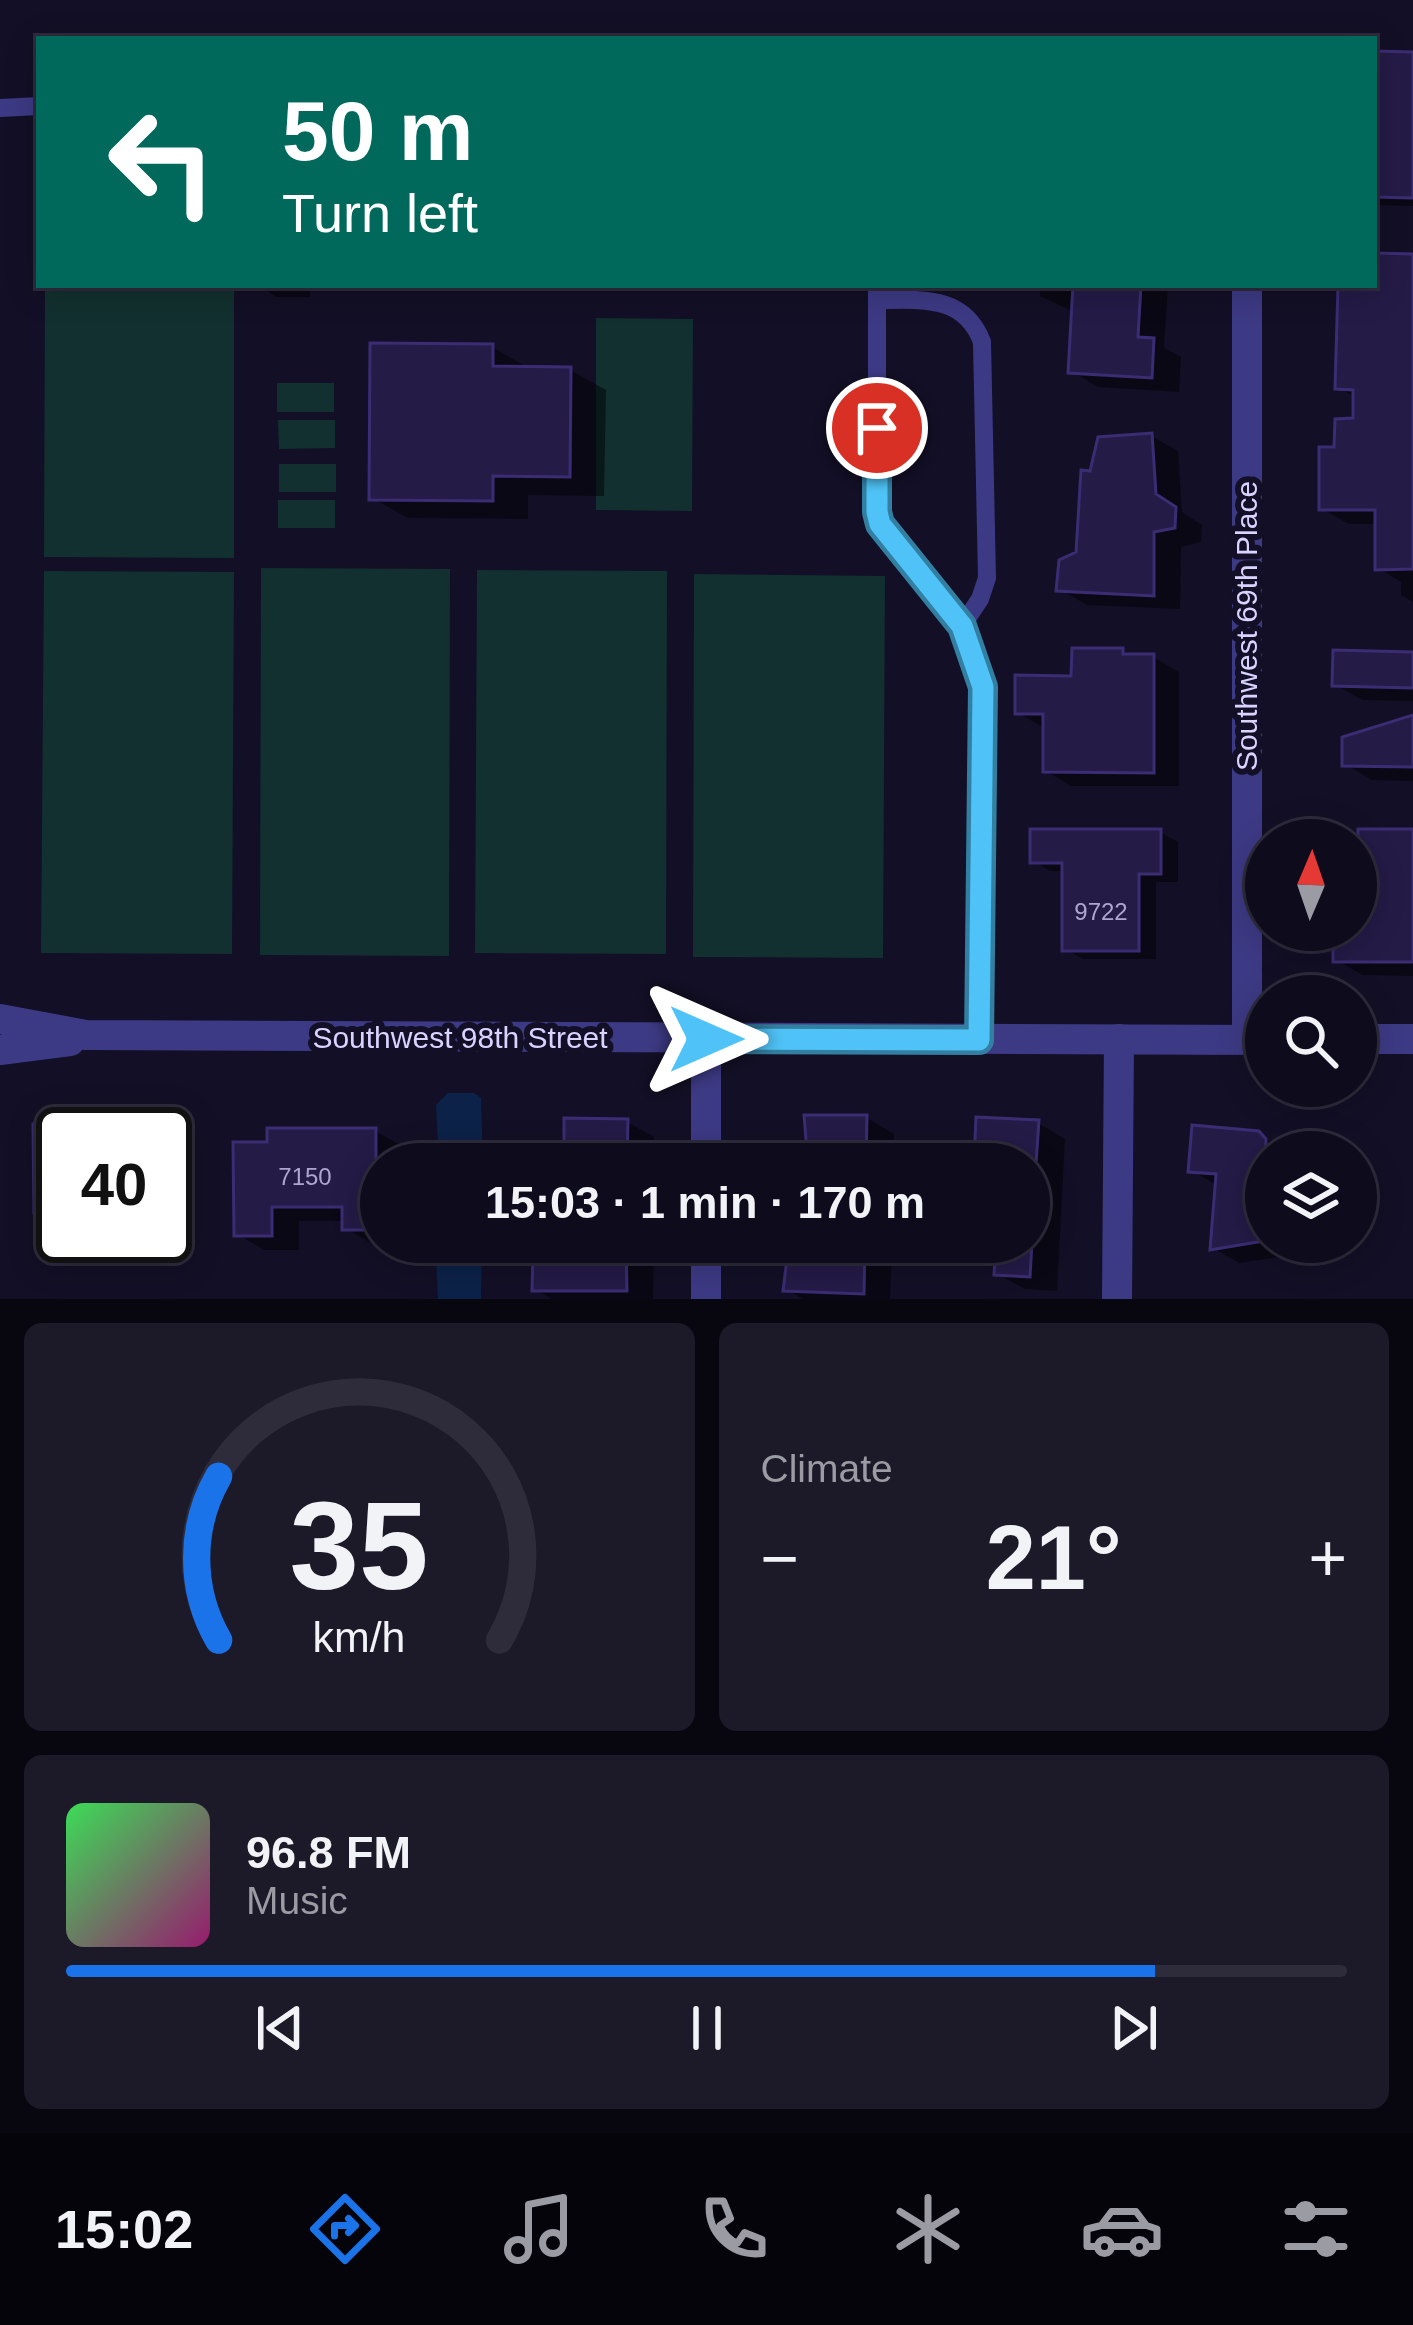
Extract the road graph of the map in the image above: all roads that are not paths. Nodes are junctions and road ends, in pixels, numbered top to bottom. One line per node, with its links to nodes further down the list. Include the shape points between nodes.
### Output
1 (36, 106): 2 (lane)
2 (0, 108)
3 (1246, 288): 6 (street, Southwest 69th Place)
4 (877, 293): 5 (lane, via 877,512); 5 (lane, via 955,306 982,342 987,578)
5 (962, 626): 13 (lane, via 985,716)
6 (1256, 975)
7 (0, 1019): 8 (street, Southwest 98th Street)
8 (86, 1035): 9 (street, Southwest 98th Street); 15 (street, Southwest 98th Street)
9 (706, 1039): 13 (street, Southwest 98th Street); 16 (street)
10 (1119, 1039): 13 (street, Southwest 98th Street); 14 (street, Southwest 98th Street); 19 (street)
11 (1377, 1039): 12 (street)
12 (1413, 1039)
13 (979, 1040)
14 (1245, 1040)
15 (0, 1050)
16 (706, 1143)
17 (706, 1263): 18 (street)
18 (706, 1299)
19 (1117, 1299)

